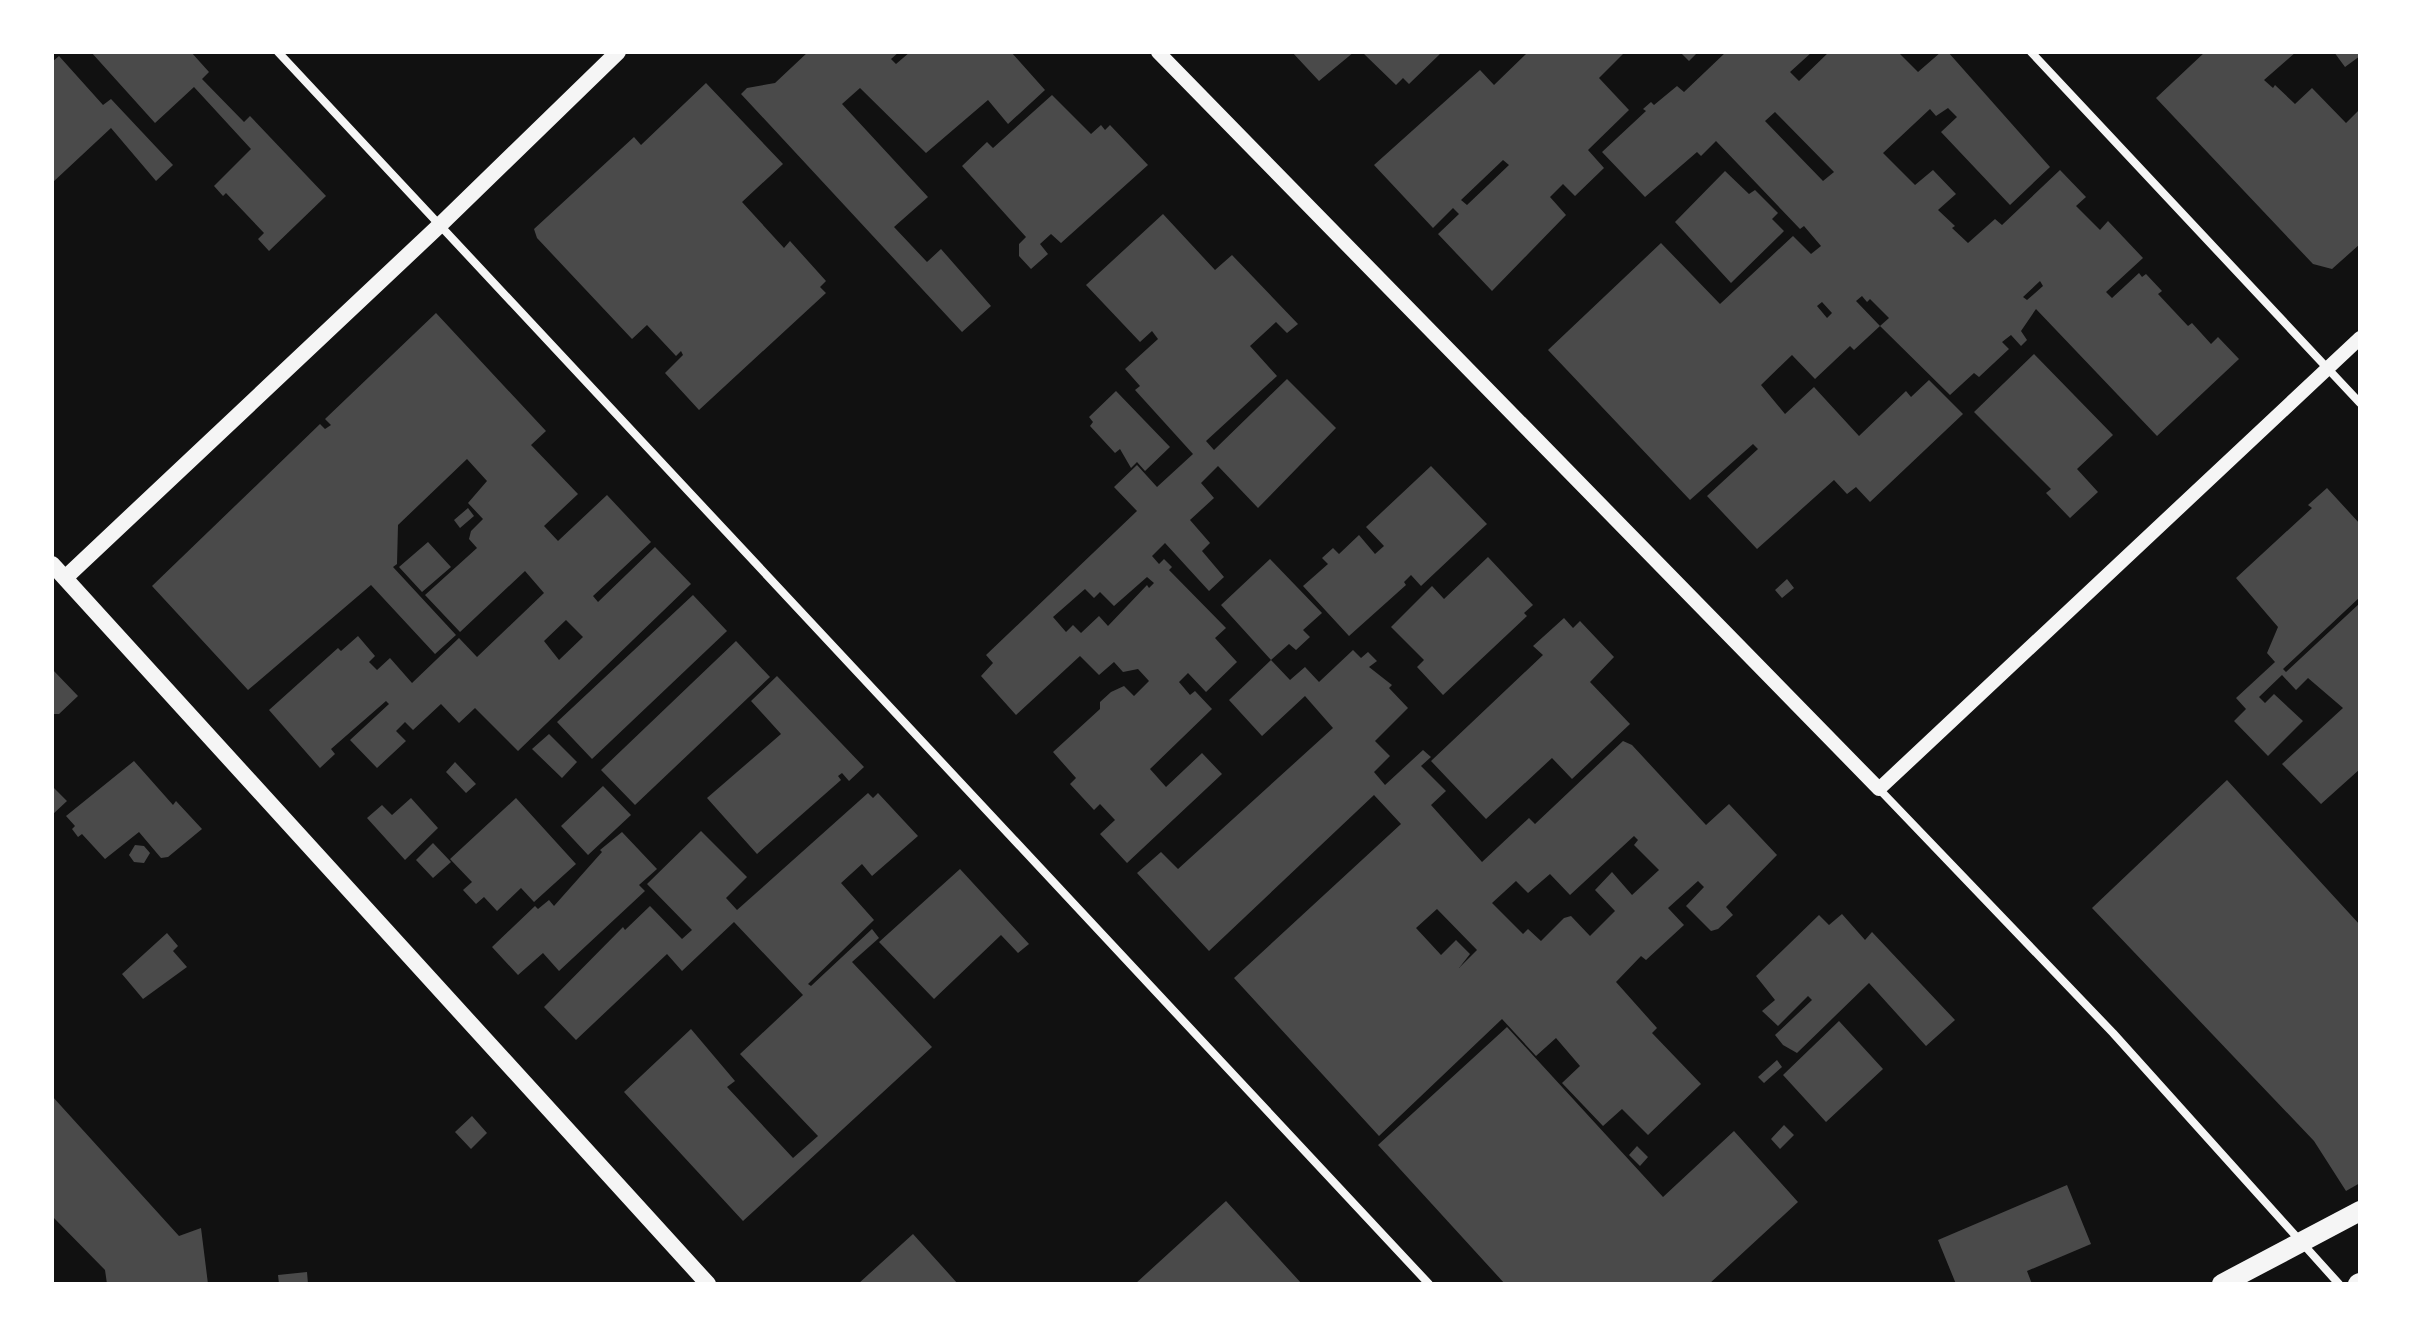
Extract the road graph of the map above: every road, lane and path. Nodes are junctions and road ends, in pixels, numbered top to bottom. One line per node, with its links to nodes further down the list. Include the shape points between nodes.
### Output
1 (278, 52): 5 (street)
2 (618, 52): 5 (main road)
3 (1158, 52): 11 (street)
4 (2031, 52): 7 (street)
5 (442, 223): 10 (main road); 15 (street)
6 (2360, 338): 7 (street)
7 (2328, 369): 8 (street); 11 (street)
8 (2360, 403)
9 (52, 564): 10 (main road)
10 (65, 578): 14 (main road)
11 (1879, 789): 13 (street, via 2113,1033)
12 (2360, 1211): 13 (main road)
13 (2301, 1243): 16 (main road); 17 (street)
14 (708, 1284)
15 (1429, 1284)
16 (2222, 1284)
17 (2339, 1284)

